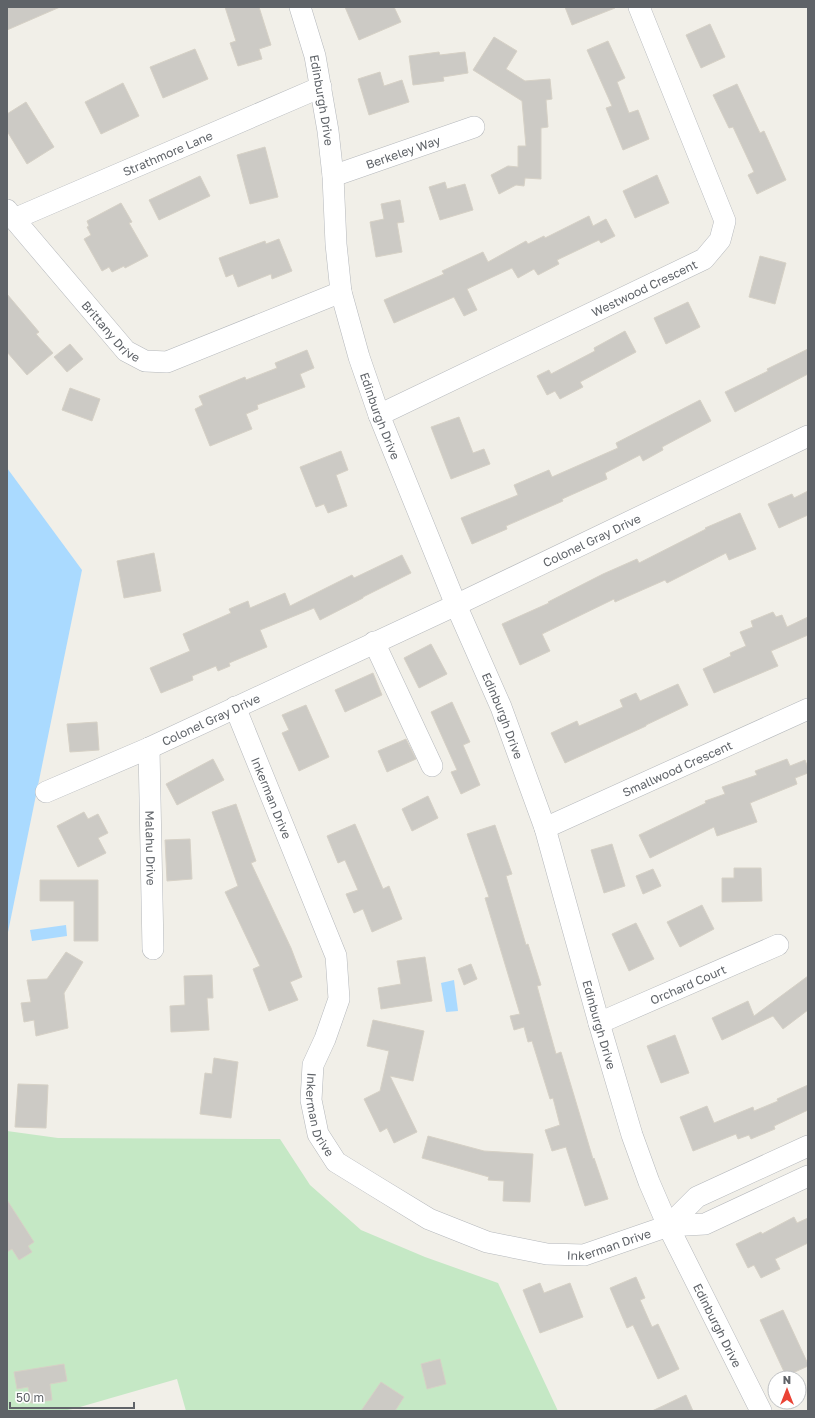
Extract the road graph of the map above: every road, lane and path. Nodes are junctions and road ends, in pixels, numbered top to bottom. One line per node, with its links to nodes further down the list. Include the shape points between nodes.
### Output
1 (300, 7): 3 (street, Edinburgh Drive, via 315,56)
2 (639, 7): 8 (street, Westwood Crescent, via 725,221 720,240 704,258)
3 (321, 87): 5 (street, Edinburgh Drive); 6 (street, Strathmore Lane)
4 (474, 127): 5 (street, Berkeley Way)
5 (333, 176): 7 (street, Edinburgh Drive)
6 (10, 215): 7 (street, Brittany Drive, via 126,351 145,361 167,362)
7 (341, 292): 8 (street, Edinburgh Drive)
8 (379, 415): 10 (street, Edinburgh Drive)
9 (808, 436): 10 (street, Colonel Gray Drive)
10 (456, 605): 11 (street, Colonel Gray Drive); 17 (street, Edinburgh Drive, via 501,707)
11 (374, 642): 12 (street, Colonel Gray Drive); 15 (street)
12 (235, 707): 14 (street, Colonel Gray Drive); 23 (street, Inkerman Drive, via 336,956 339,999 313,1064 312,1100 318,1134 336,1162 429,1219 487,1242 547,1254 584,1255)
13 (808, 709): 17 (street, Smallwood Crescent)
14 (149, 748): 16 (street, Colonel Gray Drive); 19 (street, Malahu Drive)
15 (432, 766)
16 (46, 792)
17 (546, 828): 20 (street, Edinburgh Drive)
18 (778, 945): 20 (street, Orchard Court)
19 (153, 949)
20 (599, 1023): 23 (street, Edinburgh Drive, via 632,1135 648,1182)
21 (808, 1146): 23 (street, Inkerman Drive, via 696,1197)
22 (808, 1176): 23 (street, Inkerman Drive, via 705,1224)
23 (668, 1226): 24 (street, Edinburgh Drive)
24 (761, 1411)

